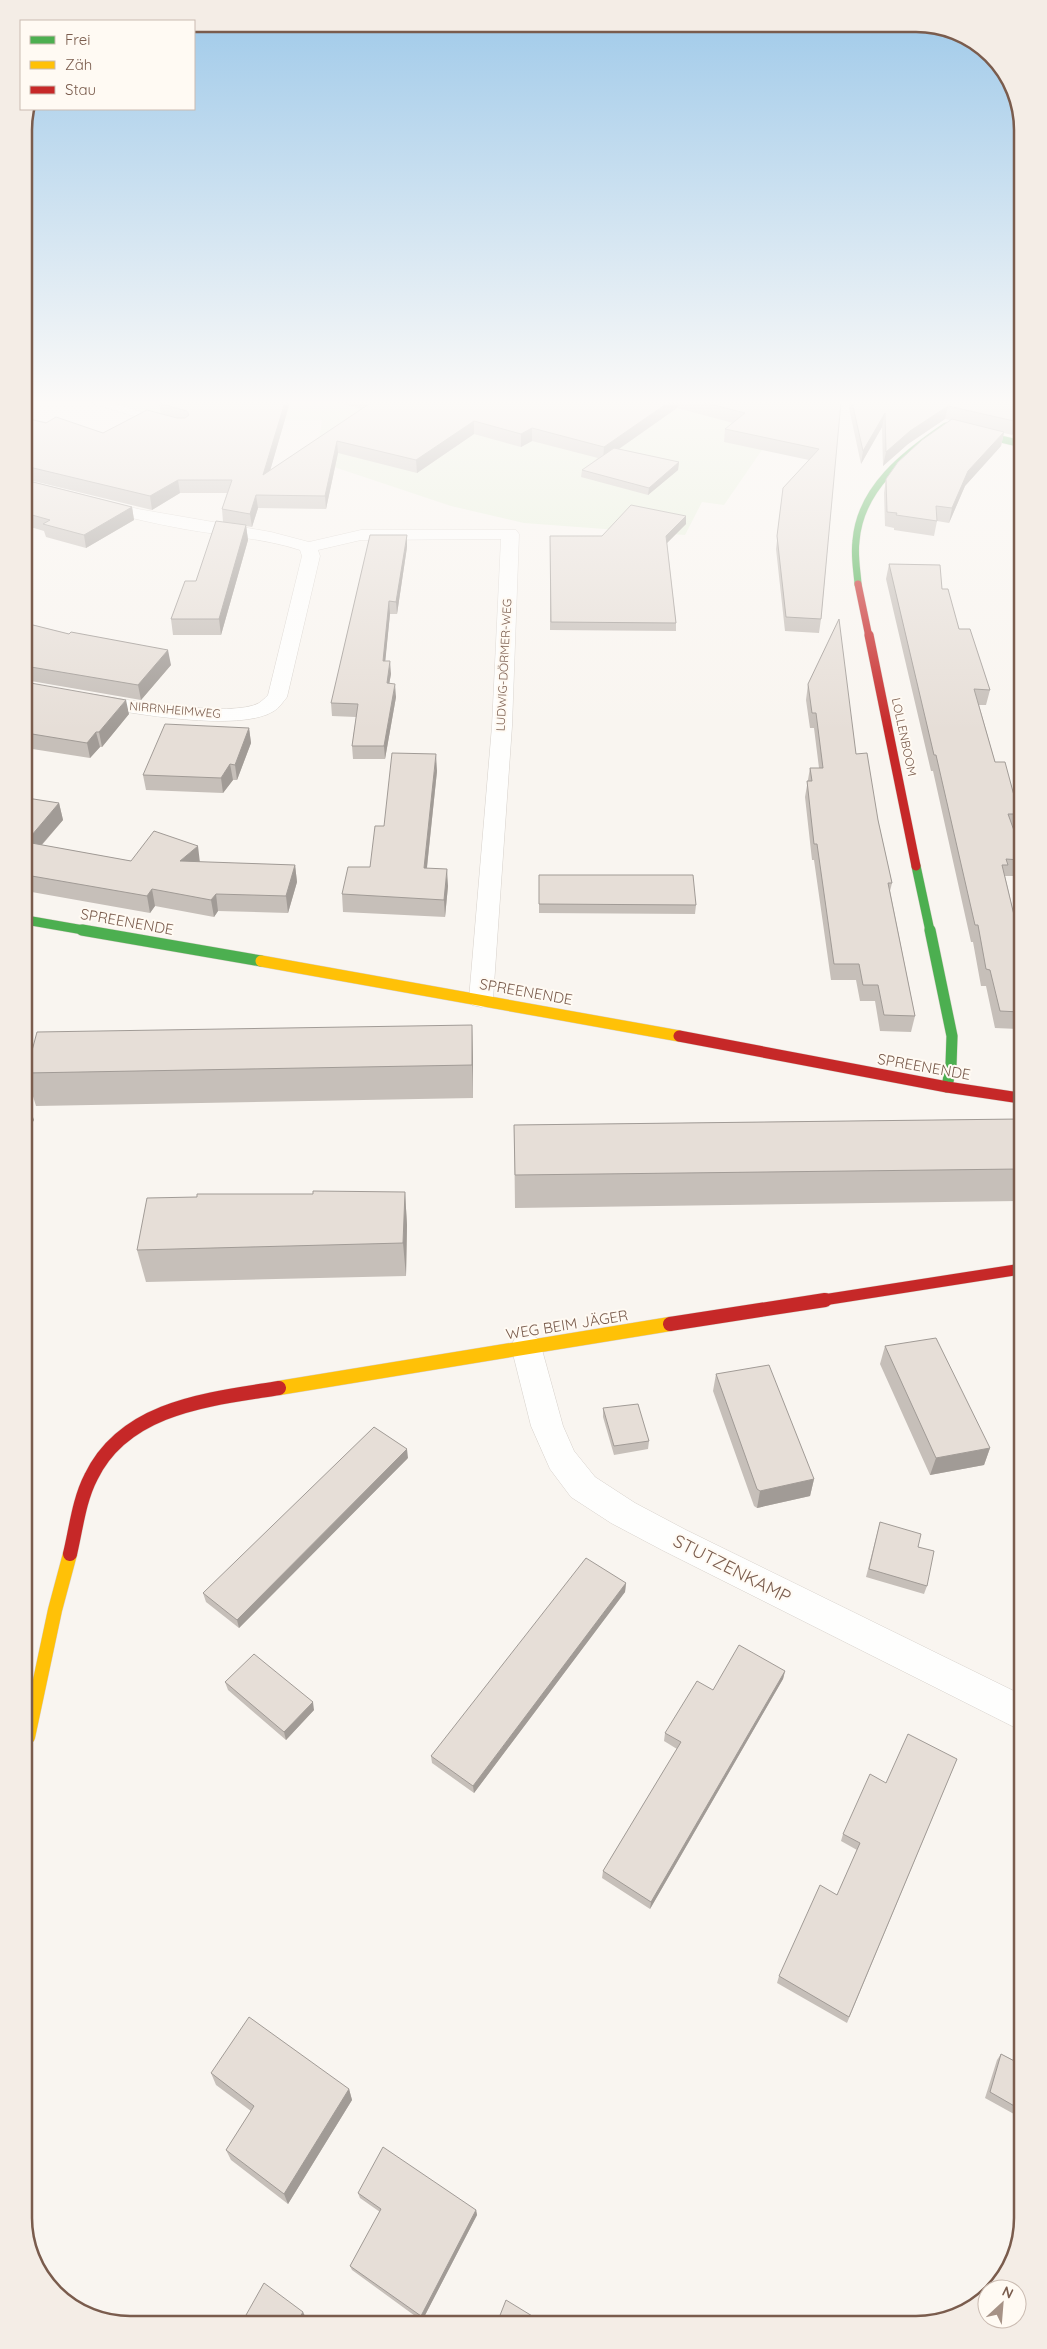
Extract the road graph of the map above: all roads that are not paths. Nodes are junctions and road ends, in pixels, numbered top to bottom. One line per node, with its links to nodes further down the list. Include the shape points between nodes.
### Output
1 (123, 512): 3 (street, via 291,541)
2 (865, 512): 7 (street, LOLLENBOOM, via 856,539 858,588 952,1036)
3 (308, 547): 4 (street, NIRRNHEIMWEG, via 311,556 277,698 266,708 227,714 122,706); 6 (street, LUDWIG-DÖRMER-WEG, via 361,535 510,534 502,726)
4 (74, 697)
5 (33, 921): 6 (street, SPREENENDE)
6 (481, 999): 7 (street, SPREENENDE)
7 (947, 1087): 8 (street, SPREENENDE)
8 (1014, 1097)
9 (1014, 1270): 10 (street, WEG BEIM JÄGER)
10 (526, 1346): 11 (street, STUTZENKAMP, via 561,1459 583,1487 665,1535); 12 (street, WEG BEIM JÄGER, via 192,1403 165,1411 124,1432 97,1464 88,1482)
11 (1014, 1710)
12 (32, 1718)

